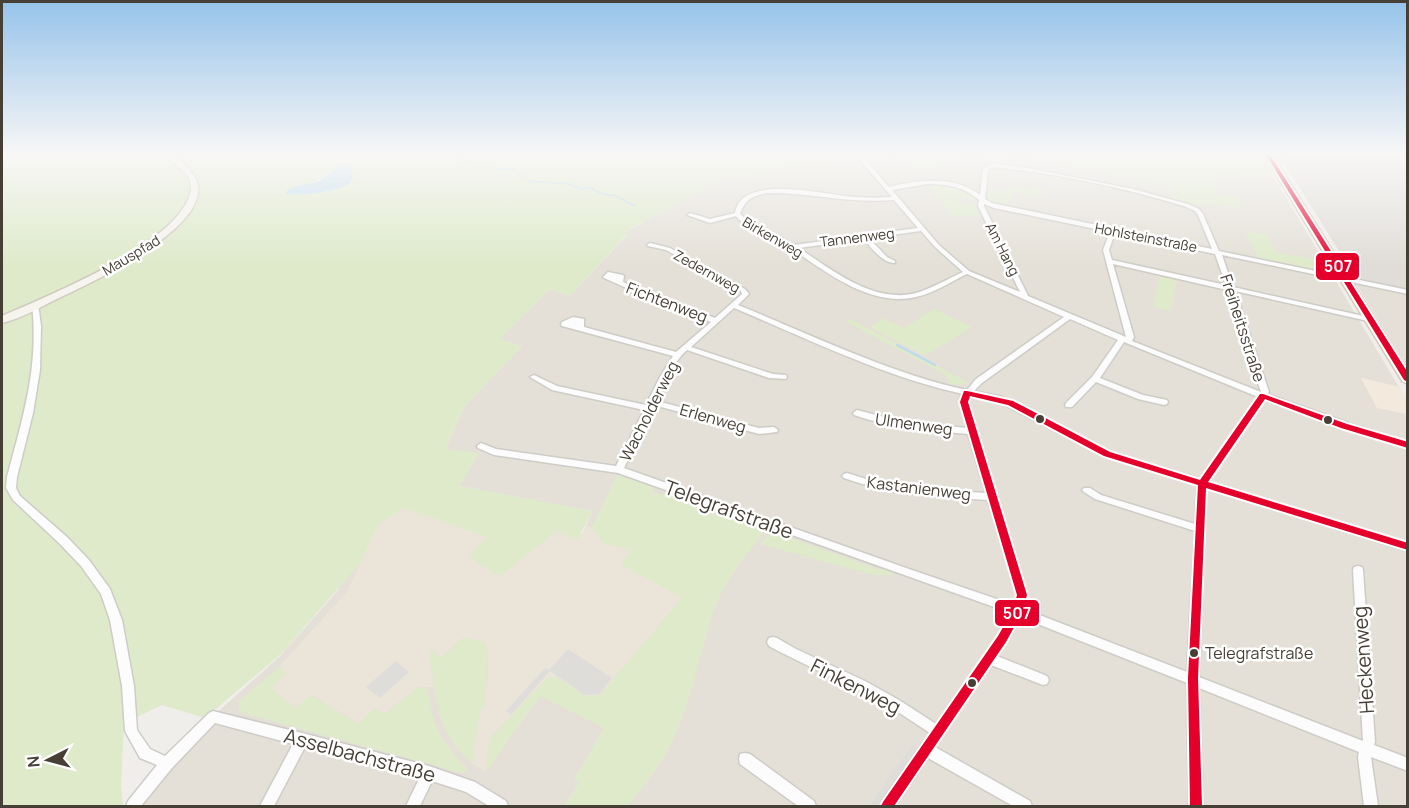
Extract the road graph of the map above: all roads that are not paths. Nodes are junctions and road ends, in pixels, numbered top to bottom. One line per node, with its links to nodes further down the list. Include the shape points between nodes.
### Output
1 (195, 191): 25 (street, Mauspfad, via 182,218 156,241)
2 (890, 191): 7 (street)
3 (970, 191): 8 (street, Hohlsteinstraße)
4 (983, 191): 8 (street, Freiheitsstraße)
5 (1127, 191): 16 (street, Freiheitsstraße, via 1196,209)
6 (1290, 191): 20 (main road)
7 (896, 198): 9 (street, Birkenweg, via 860,199 775,191 743,201); 11 (street)
8 (983, 202): 12 (street, Hohlsteinstraße); 24 (street, Am Hang, via 981,206)
9 (737, 214): 10 (street, via 712,221); 15 (street, Birkenweg, via 744,222)
10 (690, 215)
11 (922, 229): 13 (street, Tannenweg); 19 (street)
12 (1113, 231): 16 (street, Hohlsteinstraße); 17 (street, via 1106,250)
13 (863, 236): 15 (street, Tannenweg); 18 (street)
14 (650, 245): 26 (street, Zedernweg, via 668,249 744,290 746,296)
15 (792, 247): 19 (street, Birkenweg, via 840,277 886,296 908,297 925,292)
16 (1217, 252): 20 (street, Hohlsteinstraße); 22 (street, Freiheitsstraße)
17 (1108, 261): 22 (street); 32 (street, via 1130,337)
18 (892, 262)
19 (967, 272): 24 (street)
20 (1344, 279): 23 (street, Hohlsteinstraße); 28 (main road)
21 (619, 283): 30 (street, Fichtenweg)
22 (1230, 288): 28 (street); 40 (street, Freiheitsstraße)
23 (1407, 292)
24 (1026, 298): 27 (street)
25 (35, 304): 29 (street, Mauspfad); 69 (street, via 37,361 33,397 11,488 16,498 85,563 106,592 113,608 128,686 131,731 146,754)
26 (735, 306): 30 (street, Wacholderweg); 39 (street, via 886,369)
27 (1070, 316): 32 (street); 39 (street)
28 (1368, 319): 36 (main road)
29 (2, 320)
30 (716, 321): 33 (street, Wacholderweg)
31 (580, 328): 34 (street)
32 (1126, 339): 38 (street); 40 (street)
33 (685, 347): 34 (street, Wacholderweg); 35 (street, via 772,376)
34 (677, 356): 43 (street, Wacholderweg)
35 (783, 376)
36 (1406, 376)
37 (534, 377): 43 (street, Erlenweg, via 566,391)
38 (1095, 379): 41 (street); 44 (street)
39 (967, 393): 48 (street, via 964,402); 53 (street, via 1010,403 1107,454)
40 (1263, 396): 49 (street); 53 (street, Freiheitsstraße)
41 (1149, 400): 42 (street); 45 (street)
42 (1164, 402)
43 (650, 405): 47 (street, Erlenweg, via 759,431); 51 (street, Wacholderweg)
44 (1069, 405)
45 (1144, 409)
46 (857, 413): 48 (street, Ulmenweg, via 880,421)
47 (774, 430)
48 (972, 431): 55 (street)
49 (1407, 445)
50 (481, 446): 51 (street, Telegrafstraße, via 494,452)
51 (619, 470): 59 (street, Telegrafstraße)
52 (847, 476): 55 (street, Kastanienweg, via 891,488)
53 (1202, 484): 56 (street); 57 (street)
54 (1087, 490): 56 (street)
55 (992, 497): 59 (street, via 1022,595)
56 (1199, 529): 62 (street)
57 (1407, 548)
58 (1358, 570): 66 (street, Heckenweg)
59 (1018, 611): 61 (street); 62 (street, Telegrafstraße)
60 (773, 642): 64 (street, Finkenweg, via 895,703)
61 (988, 658): 63 (street); 64 (street)
62 (1192, 678): 66 (street, Telegrafstraße); 79 (street)
63 (1043, 680)
64 (938, 732): 67 (street)
65 (302, 739): 69 (street, Asselbachstraße, via 213,717); 71 (street, Asselbachstraße); 73 (street)
66 (1367, 749): 70 (street, Telegrafstraße); 80 (street, Heckenweg, via 1364,757)
67 (927, 750): 77 (street); 78 (street)
68 (745, 759): 76 (street)
69 (168, 763): 72 (street)
70 (1407, 765)
71 (429, 772): 74 (street); 75 (street, Asselbachstraße, via 470,787)
72 (133, 807)
73 (267, 807)
74 (413, 807)
75 (501, 807)
76 (808, 807)
77 (886, 807)
78 (1025, 807)
79 (1196, 807)
80 (1371, 807)

